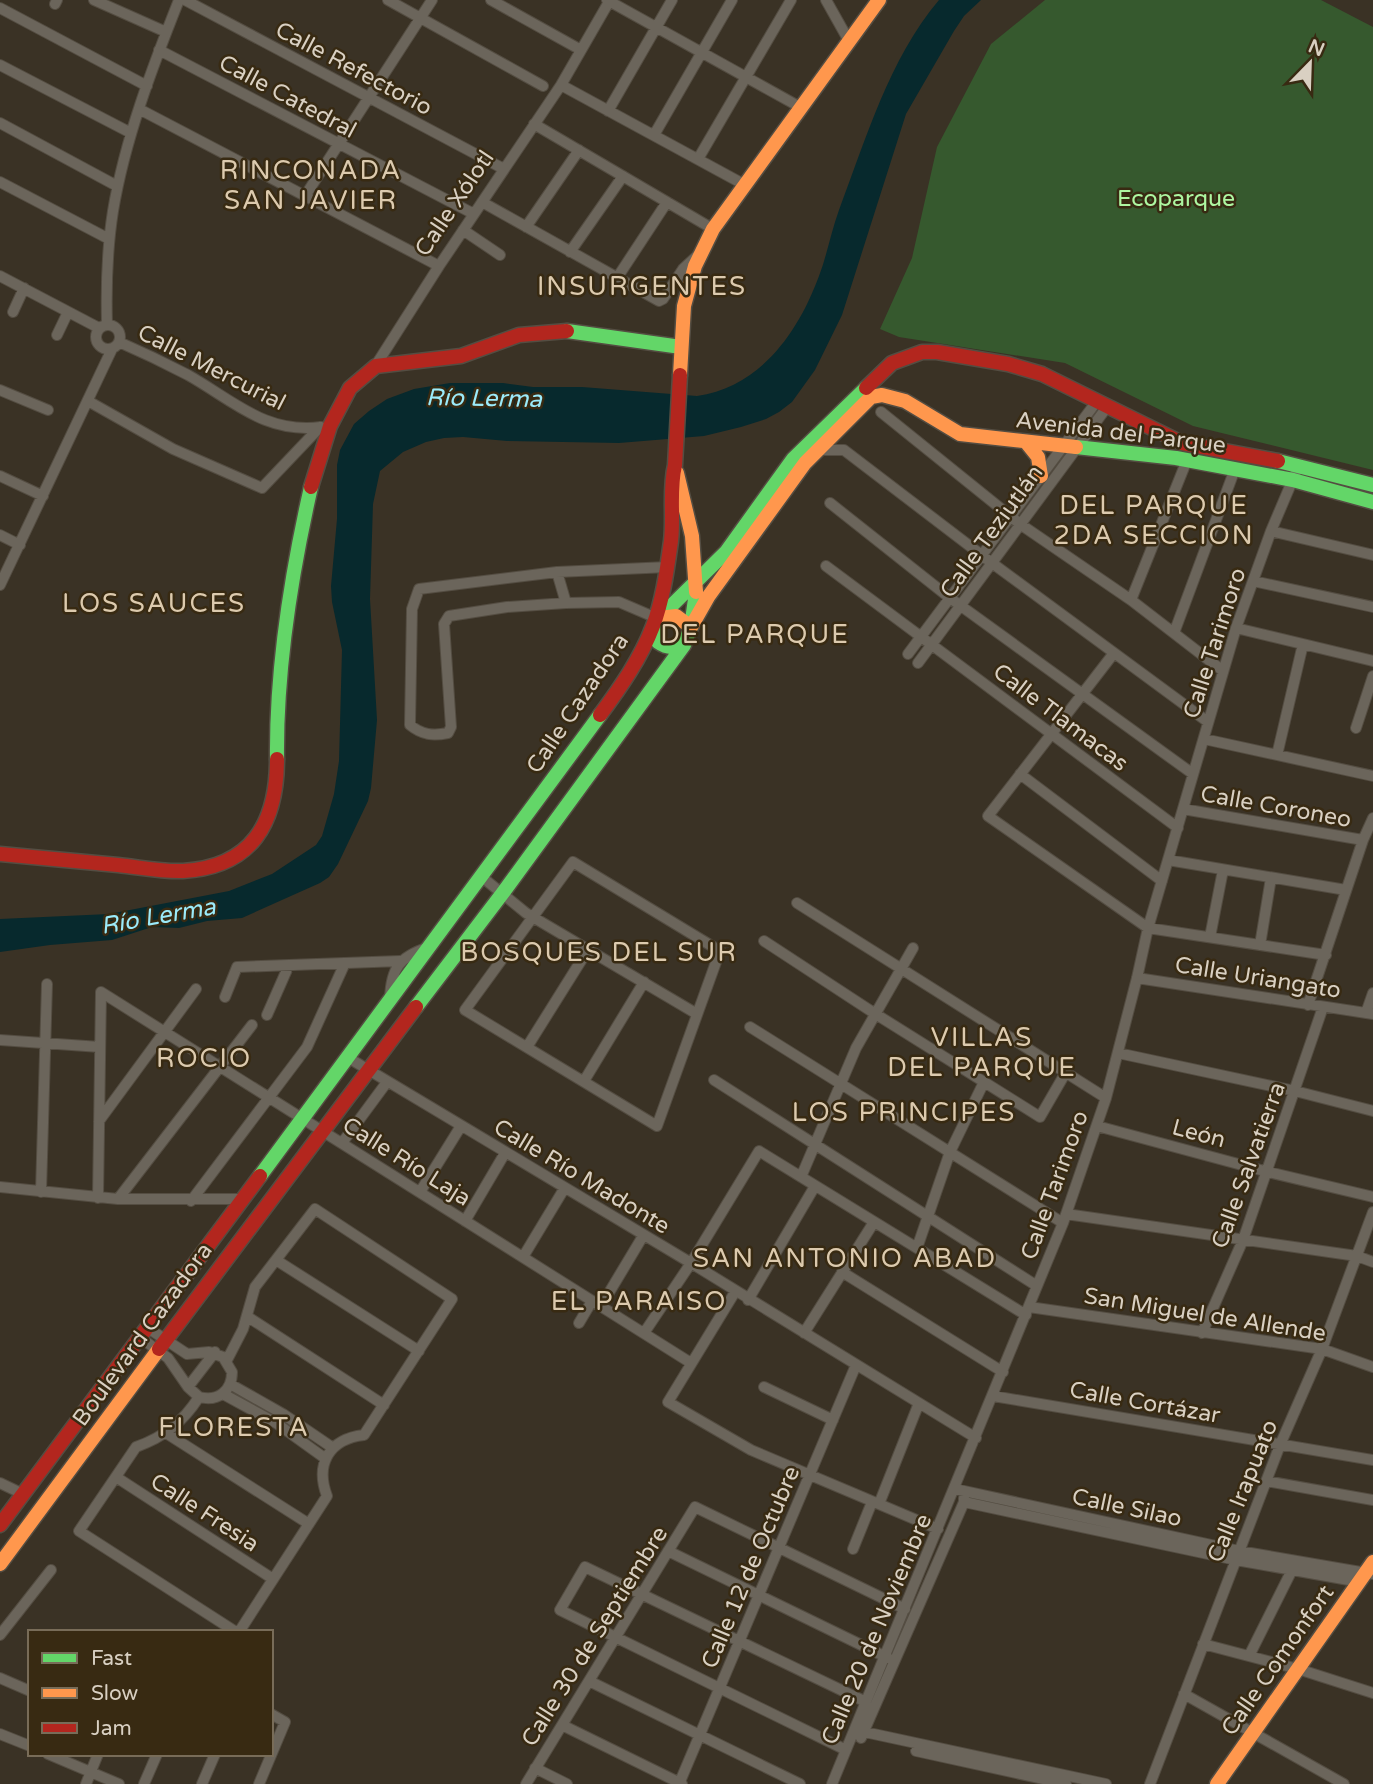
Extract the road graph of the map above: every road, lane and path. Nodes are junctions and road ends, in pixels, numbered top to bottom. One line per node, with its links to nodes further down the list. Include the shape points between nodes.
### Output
1 (94, 0): 16 (street)
2 (179, 0): 16 (street)
3 (185, 0): 26 (street, Calle Refectorio)
4 (388, 0): 14 (street)
5 (432, 0): 14 (street)
6 (491, 0): 19 (street)
7 (609, 0): 15 (street); 19 (street, Calle Xólotl)
8 (672, 0): 15 (street)
9 (732, 0): 20 (street)
10 (791, 0): 22 (street)
11 (826, 0): 17 (street)
12 (878, 0): 17 (street, Calle Cazadora)
13 (0, 8): 24 (street)
14 (421, 18): 25 (street); 26 (street)
15 (656, 27): 20 (street); 29 (street)
16 (166, 32): 18 (street)
17 (849, 41): 27 (street, Calle Cazadora)
18 (159, 50): 24 (street); 34 (street, Calle Catedral)
19 (580, 50): 23 (street, Calle Xólotl)
20 (701, 52): 22 (street); 33 (street)
21 (0, 65): 32 (street)
22 (746, 77): 27 (street); 36 (street)
23 (561, 85): 29 (street); 31 (street, Calle Xólotl)
24 (147, 86): 28 (street)
25 (543, 86)
26 (369, 98): 34 (street); 37 (street, Calle Refectorio)
27 (800, 107): 40 (street, Calle Cazadora)
28 (139, 109): 32 (street); 42 (street)
29 (608, 111): 33 (street)
30 (0, 123): 41 (street)
31 (534, 124): 35 (street); 37 (street, Calle Xólotl)
32 (131, 133): 41 (street)
33 (653, 135): 36 (street)
34 (339, 144): 42 (street); 45 (street, Calle Catedral)
35 (579, 150): 38 (street); 46 (street)
36 (698, 159): 40 (street)
37 (504, 169): 43 (street, Calle Xólotl)
38 (623, 176): 44 (street); 50 (street)
39 (0, 182): 49 (street)
40 (745, 185): 47 (street, Calle Cazadora)
41 (117, 186): 49 (street)
42 (305, 196): 53 (street)
43 (482, 202): 45 (street, Calle Xólotl); 46 (street)
44 (667, 202): 47 (street); 55 (street)
45 (474, 214): 48 (street, Calle Xólotl)
46 (526, 227): 50 (street)
47 (713, 229): 51 (street, Calle Cazadora)
48 (463, 230): 52 (street); 53 (street, Calle Xólotl)
49 (109, 239): 59 (street)
50 (570, 252): 55 (street)
51 (701, 252): 55 (street, via 663,299); 62 (street, Calle Cazadora, via 684,306)
52 (500, 255)
53 (439, 266): 63 (street, Calle Xólotl)
54 (0, 276): 56 (street)
55 (617, 278)
56 (24, 288): 57 (street); 58 (street)
57 (13, 312)
58 (68, 312): 59 (street); 60 (street)
59 (103, 326): 61 (street, via 113,325 119,331); 61 (street, via 95,334 97,343 103,349)
60 (57, 335)
61 (116, 345): 66 (street); 70 (street, Calle Mercurial, via 188,375 265,421 292,428)
62 (681, 354): 63 (street, via 560,329 515,336 472,354); 75 (street, Calle Cazadora)
63 (376, 365): 70 (street, Calle Xólotl, via 347,391)
64 (0, 390): 68 (street)
65 (867, 394): 67 (street, Avenida del Parque, via 892,363 922,352 937,352 1026,368); 71 (street, Avenida del Parque, via 894,395 960,434); 73 (street); 74 (street)
66 (88, 401): 70 (street, via 173,449 262,488); 83 (street)
67 (1102, 404): 72 (street, Calle Teziutlán); 77 (street, Avenida del Parque, via 1182,443)
68 (48, 410)
69 (881, 412): 86 (street)
70 (325, 426): 133 (street, Calle Xólotl, via 304,508 294,572 275,789 269,817 255,841 216,866 179,871)
71 (1026, 442): 72 (street, Avenida del Parque); 80 (street, via 1040,460)
72 (1070, 447): 76 (street, Avenida del Parque); 80 (street, Calle Teziutlán); 87 (street, Calle Teziutlán)
73 (817, 450): 74 (street); 94 (street, via 844,450); 110 (street, via 708,597)
74 (802, 451): 92 (street)
75 (675, 459): 90 (street); 97 (street, Calle Cazadora)
76 (1187, 460): 78 (street, Avenida del Parque); 103 (street)
77 (1299, 465): 81 (street, Calle Tarimoro); 82 (street, Avenida del Parque)
78 (1235, 469): 81 (street, Avenida del Parque); 109 (street)
79 (0, 476): 83 (street)
80 (1041, 476): 86 (street, Calle Teziutlán)
81 (1293, 480): 84 (street, Avenida del Parque); 88 (street, Calle Tarimoro)
82 (1373, 485)
83 (43, 496): 91 (street)
84 (1373, 502)
85 (830, 503): 102 (street)
86 (1011, 517): 87 (street); 94 (street, Calle Teziutlán)
87 (1020, 524): 95 (street, Calle Teziutlán); 103 (street)
88 (1271, 531): 93 (street); 99 (street, Calle Tarimoro)
89 (0, 536): 91 (street)
90 (693, 541): 92 (street, via 707,555); 100 (street)
91 (20, 545): 101 (street)
92 (726, 552): 100 (street)
93 (1373, 555)
94 (982, 556): 95 (street); 102 (street, Calle Teziutlán)
95 (992, 563): 105 (street, Calle Teziutlán); 114 (street)
96 (826, 566): 111 (street, Calle Tlamacas)
97 (667, 567): 98 (street); 107 (street, Calle Cazadora)
98 (557, 572): 104 (street); 104 (street, via 419,589 412,609 410,725 435,736 451,727 444,624 449,616)
99 (1252, 581): 106 (street); 108 (street, Calle Tarimoro)
100 (695, 582): 107 (street); 110 (street)
101 (0, 585)
102 (950, 597): 105 (street); 111 (street, Calle Teziutlán)
103 (1131, 600): 109 (street)
104 (566, 603): 107 (street, via 620,602)
105 (960, 605): 112 (street, Calle Teziutlán); 120 (street)
106 (1373, 607)
107 (656, 621): 110 (street, via 674,615); 110 (street, via 655,638 663,647 676,648); 136 (street, Calle Cazadora, via 622,685)
108 (1236, 628): 113 (street); 118 (street, Calle Tarimoro)
109 (1174, 633): 118 (street)
110 (689, 634): 140 (street)
111 (921, 637): 112 (street, Calle Tlamacas); 115 (street, Calle Teziutlán)
112 (931, 644): 117 (street, Calle Teziutlán); 123 (street, Calle Tlamacas)
113 (1303, 644): 116 (street); 125 (street)
114 (1114, 653): 120 (street); 121 (street)
115 (908, 654)
116 (1373, 661)
117 (918, 663)
118 (1223, 671): 121 (street, Calle Tarimoro)
119 (1373, 676): 122 (street)
120 (1083, 693): 123 (street); 127 (street)
121 (1209, 722): 124 (street, Calle Tarimoro)
122 (1356, 728)
123 (1051, 734): 126 (street); 131 (street, Calle Tlamacas)
124 (1204, 739): 125 (street); 127 (street, Calle Tarimoro)
125 (1277, 755): 128 (street)
126 (1020, 774): 138 (street); 143 (street, via 988,816)
127 (1193, 774): 129 (street, Calle Tarimoro)
128 (1373, 776)
129 (1183, 809): 131 (street, Calle Tarimoro); 132 (street, Calle Coroneo)
130 (1373, 818): 132 (street)
131 (1178, 828): 134 (street, Calle Tarimoro)
132 (1363, 840): 139 (street)
133 (0, 854)
134 (1168, 860): 135 (street); 138 (street, Calle Tarimoro)
135 (1223, 870): 137 (street); 144 (street)
136 (484, 874): 140 (street); 147 (street, Calle Cazadora)
137 (1271, 878): 139 (street); 146 (street)
138 (1162, 881): 143 (street, Calle Tarimoro)
139 (1346, 890): 150 (street)
140 (503, 892): 142 (street); 178 (street)
141 (797, 903): 154 (street)
142 (535, 915): 148 (street); 166 (street, via 573,862 720,951); 174 (street, via 465,1010)
143 (1148, 928): 144 (street); 155 (street, Calle Tarimoro)
144 (1210, 937): 146 (street)
145 (764, 941): 164 (street)
146 (1260, 945): 150 (street)
147 (429, 947): 151 (street); 161 (street, Calle Cazadora)
148 (589, 948): 156 (street); 174 (street)
149 (913, 948): 154 (street)
150 (1326, 955): 162 (street)
151 (400, 961): 152 (street); 161 (street, via 391,979)
152 (345, 963): 153 (street); 186 (street, via 307,1047)
153 (289, 965): 160 (street, via 237,967); 167 (street)
154 (901, 967): 164 (street); 179 (street)
155 (1137, 978): 162 (street, Calle Uriangato); 175 (street, Calle Tarimoro)
156 (644, 982): 166 (street); 181 (street)
157 (47, 985): 172 (street)
158 (196, 989): 170 (street)
159 (1373, 993): 165 (street)
160 (225, 997)
161 (390, 999): 176 (street, Calle Cazadora)
162 (1308, 1005): 163 (street, Calle Uriangato)
163 (1323, 1007): 165 (street, Calle Uriangato); 185 (street, Calle Salvatierra)
164 (874, 1013): 183 (street); 184 (street)
165 (1369, 1013)
166 (697, 1014): 181 (street, via 657,1126)
167 (267, 1015)
168 (252, 1025): 177 (street)
169 (750, 1027): 184 (street)
170 (165, 1032): 173 (street, Calle Río Laja, via 102,992); 177 (street, Calle Río Laja); 190 (street)
171 (0, 1040): 172 (street)
172 (46, 1043): 173 (street); 203 (street)
173 (100, 1047): 190 (street)
174 (527, 1047): 181 (street)
175 (1118, 1054): 185 (street); 187 (street, Calle Tarimoro)
176 (347, 1057): 178 (street, Calle Río Madonte); 189 (street, Calle Cazadora)
177 (220, 1066): 186 (street, Calle Río Laja); 207 (street)
178 (366, 1070): 182 (street, Calle Río Madonte); 193 (street)
179 (1066, 1073): 183 (street, via 1040,1117); 187 (street)
180 (714, 1080): 195 (street)
181 (584, 1081)
182 (387, 1082): 191 (street, Calle Río Madonte); 194 (street)
183 (984, 1082): 196 (street)
184 (839, 1083): 195 (street); 196 (street)
185 (1295, 1091): 188 (street); 198 (street, Calle Salvatierra)
186 (269, 1097): 189 (street, Calle Río Laja); 209 (street)
187 (1106, 1098): 192 (street, Calle Tarimoro)
188 (1373, 1111)
189 (302, 1118): 193 (street, Calle Río Laja); 208 (street, Calle Cazadora)
190 (99, 1121): 206 (street)
191 (461, 1126): 197 (street, Calle Río Madonte); 204 (street)
192 (1097, 1126): 198 (street, León); 212 (street, Calle Tarimoro)
193 (321, 1130): 194 (street, Calle Río Laja); 235 (street, Boulevard Cazadora)
194 (342, 1143): 204 (street, Calle Río Laja)
195 (813, 1143): 199 (street); 211 (street)
196 (950, 1152): 211 (street); 212 (street)
197 (505, 1153): 202 (street, Calle Río Madonte); 213 (street)
198 (1268, 1172): 205 (street, León); 216 (street, Calle Salvatierra)
199 (801, 1177): 201 (street); 222 (street, via 759,1151)
200 (0, 1186): 203 (street)
201 (815, 1186): 214 (street); 226 (street)
202 (564, 1189): 215 (street, Calle Río Madonte); 219 (street)
203 (41, 1192): 206 (street)
204 (420, 1192): 213 (street, Calle Río Laja)
205 (1373, 1197)
206 (98, 1198): 207 (street)
207 (118, 1199): 209 (street)
208 (245, 1199): 209 (street); 231 (street, Boulevard Cazadora)
209 (191, 1200)
210 (1373, 1212): 218 (street, Calle Irapuato)
211 (926, 1216): 217 (street); 224 (street)
212 (1064, 1219): 216 (street); 224 (street, Calle Tarimoro)
213 (465, 1221): 219 (street, Calle Río Laja)
214 (874, 1222): 217 (street); 223 (street)
215 (643, 1236): 222 (street, Calle Río Madonte); 227 (street)
216 (1243, 1240): 218 (street); 234 (street, Calle Salvatierra)
217 (917, 1248): 228 (street)
218 (1357, 1256): 221 (street); 236 (street, Calle Irapuato)
219 (523, 1257): 227 (street, Calle Río Laja)
220 (276, 1260): 229 (street, via 255,1287); 237 (street); 237 (street, via 315,1209 452,1299)
221 (1373, 1262)
222 (691, 1263): 225 (street, Calle Río Madonte); 232 (street)
223 (842, 1272): 233 (street); 243 (street)
224 (1037, 1286): 228 (street, Calle Tarimoro)
225 (735, 1292): 226 (street, Calle Río Madonte); 240 (street)
226 (748, 1300): 233 (street, Calle Río Madonte)
227 (596, 1303): 230 (street); 232 (street, Calle Río Laja)
228 (1027, 1311): 234 (street, San Miguel de Allende); 243 (street, Calle Tarimoro)
229 (248, 1317): 239 (street); 251 (street)
230 (579, 1323)
231 (144, 1333): 235 (street); 264 (street, Boulevard Cazadora)
232 (643, 1333): 240 (street, Calle Río Laja)
233 (804, 1333): 241 (street, Calle Río Madonte)
234 (1202, 1333): 236 (street, San Miguel de Allende)
235 (162, 1346): 238 (street, via 187,1354); 245 (street); 275 (street, Boulevard Cazadora)
236 (1322, 1349): 242 (street, San Miguel de Allende); 255 (street, Calle Irapuato)
237 (419, 1351): 251 (street)
238 (215, 1353): 239 (street); 245 (street)
239 (227, 1360): 244 (street)
240 (691, 1363): 259 (street, via 668,1402 751,1450)
241 (856, 1365): 250 (street, Calle Río Madonte); 252 (street, Calle 12 de Octubre)
242 (1373, 1367)
243 (1003, 1372): 248 (street, Calle Tarimoro)
244 (230, 1384): 247 (street); 256 (street)
245 (188, 1387): 249 (street)
246 (764, 1387): 252 (street)
247 (223, 1394): 249 (street); 257 (street, via 276,1423)
248 (993, 1396): 254 (street, Calle Tarimoro); 255 (street, Calle Cortázar)
249 (199, 1397): 253 (street)
250 (919, 1403): 254 (street, Calle Río Madonte); 266 (street)
251 (384, 1405): 256 (street, via 364,1435)
252 (833, 1420): 259 (street, Calle 12 de Octubre)
253 (166, 1433): 260 (street, via 136,1447); 268 (street)
254 (976, 1438): 263 (street, Calle Tarimoro)
255 (1280, 1445): 258 (street, Calle Cortázar); 261 (street, Calle Irapuato)
256 (333, 1448): 257 (street)
257 (326, 1459): 268 (street, via 322,1471 327,1496)
258 (1373, 1460)
259 (810, 1476): 266 (street); 271 (street, Calle 12 de Octubre)
260 (116, 1477): 279 (street, Calle Fresia); 283 (street, via 79,1531)
261 (1266, 1481): 265 (street); 274 (street, Calle Irapuato)
262 (0, 1483): 264 (street)
263 (955, 1489): 267 (street); 270 (street, Calle 20 de Noviembre); 274 (street, Calle Silao)
264 (23, 1494): 269 (street, Boulevard Cazadora)
265 (1373, 1500)
266 (876, 1503): 270 (street); 272 (street)
267 (964, 1503): 274 (street, Calle Silao); 290 (street)
268 (309, 1524): 279 (street)
269 (0, 1525)
270 (938, 1529): 282 (street, Calle 20 de Noviembre)
271 (779, 1548): 273 (street, Calle 30 de Septiembre, via 695,1507); 281 (street, Calle 12 de Octubre); 282 (street)
272 (853, 1549)
273 (668, 1551): 280 (street, Calle 30 de Septiembre); 281 (street)
274 (1237, 1556): 277 (street, Calle Silao); 278 (street, Calle Silao); 288 (street, Calle Irapuato)
275 (0, 1564)
276 (51, 1570): 285 (street)
277 (1292, 1570): 278 (street, Calle Silao); 289 (street)
278 (1368, 1573): 291 (street, Calle Comonfort)
279 (273, 1579): 284 (street)
280 (642, 1594): 286 (street, Calle 30 de Septiembre); 286 (street, via 585,1567 560,1610); 287 (street)
281 (759, 1595): 287 (street, Calle 12 de Octubre); 290 (street)
282 (905, 1609): 290 (street, Calle 20 de Noviembre)
283 (234, 1630)
284 (238, 1630)
285 (0, 1635)
286 (615, 1637): 293 (street, Calle 30 de Septiembre); 294 (street)
287 (739, 1641): 294 (street, Calle 12 de Octubre); 298 (street)
288 (1203, 1644): 289 (street); 297 (street, Calle Irapuato)
289 (1249, 1656): 291 (street)
290 (890, 1659): 298 (street, Calle 20 de Noviembre); 303 (street)
291 (1298, 1670): 296 (street); 301 (street, Calle Comonfort)
292 (0, 1678): 295 (street)
293 (589, 1681): 300 (street, Calle 30 de Septiembre); 304 (street)
294 (719, 1688): 304 (street, Calle 12 de Octubre); 306 (street)
295 (28, 1690)
296 (1373, 1693)
297 (1184, 1694): 301 (street); 327 (street, Calle Irapuato)
298 (866, 1702): 303 (street, Calle 20 de Noviembre)
299 (273, 1715): 307 (street, via 285,1722)
300 (562, 1725): 313 (street, Calle 30 de Septiembre); 322 (street)
301 (1254, 1732): 328 (street, Calle Comonfort); 329 (street)
302 (0, 1734): 305 (street)
303 (858, 1734): 306 (street, Calle 20 de Noviembre); 325 (street); 326 (street)
304 (699, 1735): 322 (street, Calle 12 de Octubre); 323 (street)
305 (28, 1745)
306 (846, 1750): 324 (street, Calle 20 de Noviembre)
307 (273, 1751)
308 (53, 1756): 314 (street)
309 (97, 1756): 314 (street)
310 (156, 1756): 317 (street)
311 (214, 1756): 318 (street)
312 (271, 1756): 319 (street)
313 (535, 1768): 320 (street, Calle 30 de Septiembre); 321 (street)
314 (91, 1772): 315 (street); 316 (street)
315 (86, 1784)
316 (119, 1784)
317 (144, 1784)
318 (202, 1784)
319 (259, 1784)
320 (526, 1784)
321 (567, 1784)
322 (680, 1784)
323 (800, 1784)
324 (832, 1784)
325 (1066, 1784)
326 (1106, 1784)
327 (1150, 1784)
328 (1217, 1784)
329 (1344, 1784)

